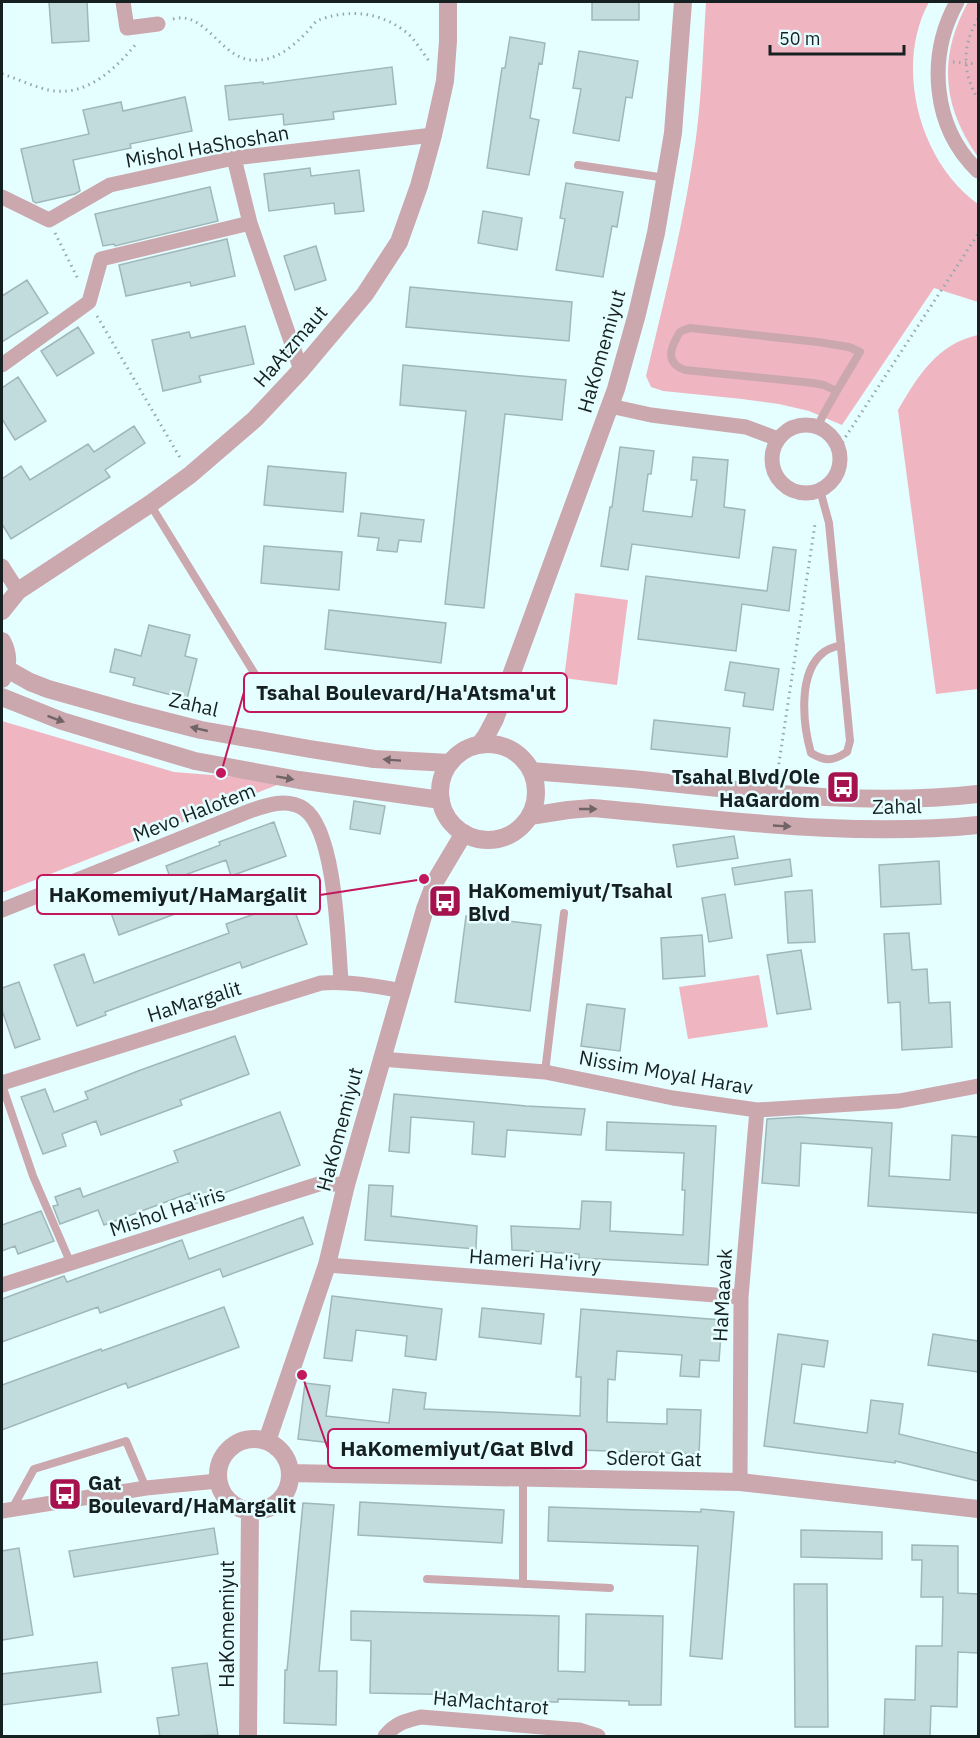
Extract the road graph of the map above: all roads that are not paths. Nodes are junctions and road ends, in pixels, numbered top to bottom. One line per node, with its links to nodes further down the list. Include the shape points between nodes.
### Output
1 (123, 2): 5 (street, via 126,28)
2 (448, 2): 6 (street, HaAtzmaut, via 445,81)
3 (683, 2): 10 (street, HaKomemiyut)
4 (957, 2): 9 (street, via 942,37 938,90 951,133)
5 (158, 24)
6 (433, 135): 7 (street, Mishol HaShoshan); 14 (street, HaAtzmaut, via 399,242 365,294)
7 (234, 158): 11 (street, Mishol HaShoshan, via 110,185 49,220); 12 (street)
8 (578, 165): 10 (lane)
9 (978, 171)
10 (666, 178): 16 (street, HaKomemiyut, via 637,314)
11 (2, 197)
12 (250, 223): 13 (street, via 101,259 89,302); 14 (street)
13 (2, 365)
14 (301, 370): 20 (street, HaAtzmaut, via 255,419)
15 (836, 392): 15 (lane, via 860,352 849,346 690,328 680,332 671,352 671,361 685,370 813,383); 17 (lane)
16 (610, 406): 18 (street, via 746,427); 29 (street, HaKomemiyut)
17 (817, 427): 18 (street, via 794,427); 19 (street, via 833,437 841,459 833,480)
18 (778, 439): 19 (street, via 772,461 781,482 802,493)
19 (820, 490): 25 (lane, via 829,523)
20 (150, 504): 22 (street, HaAtzmaut); 27 (lane)
21 (2, 566): 22 (street)
22 (18, 591): 23 (street, HaAtzmaut)
23 (2, 611)
24 (2, 641): 26 (street, via 7,651)
25 (841, 645): 25 (lane, via 850,741 847,752 836,759 822,759 811,753 806,735 806,683 810,669 822,653)
26 (4, 674): 32 (street, Zahal, one-way to 26, via 374,759 201,729)
27 (261, 684)
28 (2, 697): 35 (street, one-way to 35, via 62,721 195,761)
29 (502, 699): 30 (street, HaKomemiyut); 31 (street, HaKomemiyut, via 504,734)
30 (479, 745): 31 (street, via 504,747); 32 (street)
31 (516, 753): 33 (street)
32 (450, 763): 35 (street, via 443,774)
33 (531, 771): 34 (street, Zahal, via 774,795 905,798); 36 (street, via 536,794)
34 (978, 794)
35 (441, 800): 38 (street, via 448,819)
36 (530, 816): 37 (street, Zahal, one-way to 37, via 592,808 777,826 898,830); 38 (street, via 518,830 501,839 482,840)
37 (978, 825)
38 (464, 833): 42 (street, HaKomemiyut, via 436,880)
39 (2, 910): 41 (street, Mevo Halotem, via 246,812 270,804 289,804 305,809 323,837 329,857)
40 (564, 913): 44 (lane)
41 (341, 981): 42 (street, HaMargalit); 45 (street, HaMargalit, via 321,983)
42 (403, 991): 43 (street, HaKomemiyut)
43 (381, 1059): 44 (street, Nissim Moyal Harav); 48 (street, HaKomemiyut)
44 (546, 1072): 47 (street, Nissim Moyal Harav, via 673,1098)
45 (2, 1084): 49 (lane, via 33,1176)
46 (978, 1086): 47 (street, Nissim Moyal Harav, via 899,1101)
47 (757, 1110): 52 (street, HaMaavak)
48 (346, 1185): 49 (street, Mishol Ha'iris, via 322,1183); 50 (street, HaKomemiyut)
49 (71, 1264): 51 (street, Mishol Ha'iris)
50 (327, 1264): 52 (street, Hameri Ha'ivry); 53 (street, HaKomemiyut)
51 (2, 1285)
52 (741, 1297): 57 (street, HaMaavak)
53 (267, 1441): 54 (street, via 285,1456); 56 (street, via 249,1439 232,1445 221,1459)
54 (290, 1473): 55 (street, Sderot Gat); 61 (street, via 288,1488 279,1501)
55 (523, 1478): 57 (street, Sderot Gat); 63 (lane)
56 (218, 1481): 58 (street); 61 (street, via 229,1502)
57 (740, 1482): 59 (street, Sderot Gat)
58 (146, 1488): 60 (street); 60 (lane, via 126,1441 34,1469)
59 (978, 1509)
60 (7, 1510)
61 (250, 1511): 65 (street, HaKomemiyut)
62 (428, 1579): 63 (lane)
63 (523, 1584): 64 (lane)
64 (610, 1588)
65 (248, 1737)
66 (386, 1737): 67 (street, HaMachtarot, via 404,1721 421,1717 579,1730)
67 (598, 1737)

